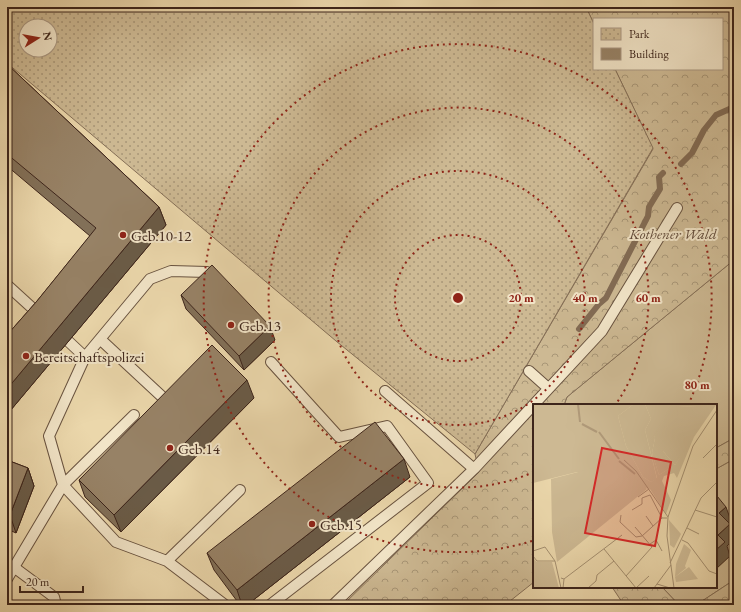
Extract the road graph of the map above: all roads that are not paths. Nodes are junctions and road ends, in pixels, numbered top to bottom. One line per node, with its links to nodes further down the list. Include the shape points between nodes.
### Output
1 (677, 208): 10 (lane, via 602,331)
2 (208, 272): 5 (lane, via 171,271 150,279)
3 (7, 285): 4 (lane)
4 (44, 319)
5 (100, 339): 7 (lane); 14 (lane)
6 (68, 340): 7 (lane)
7 (85, 357): 17 (lane, via 49,436)
8 (271, 362): 24 (lane, via 339,437 387,426 428,483)
9 (529, 371): 10 (lane)
10 (548, 388): 12 (lane)
11 (385, 391): 16 (lane)
12 (533, 404)
13 (533, 404): 16 (lane)
14 (171, 405)
15 (134, 416): 17 (lane)
16 (474, 469): 25 (lane)
17 (63, 485): 19 (lane, via 116,542); 20 (lane)
18 (240, 490): 19 (lane)
19 (167, 561): 23 (lane)
20 (14, 568): 21 (lane); 22 (lane, via 54,598)
21 (7, 579)
22 (56, 605)
23 (225, 605)
24 (270, 605)
25 (333, 605)

